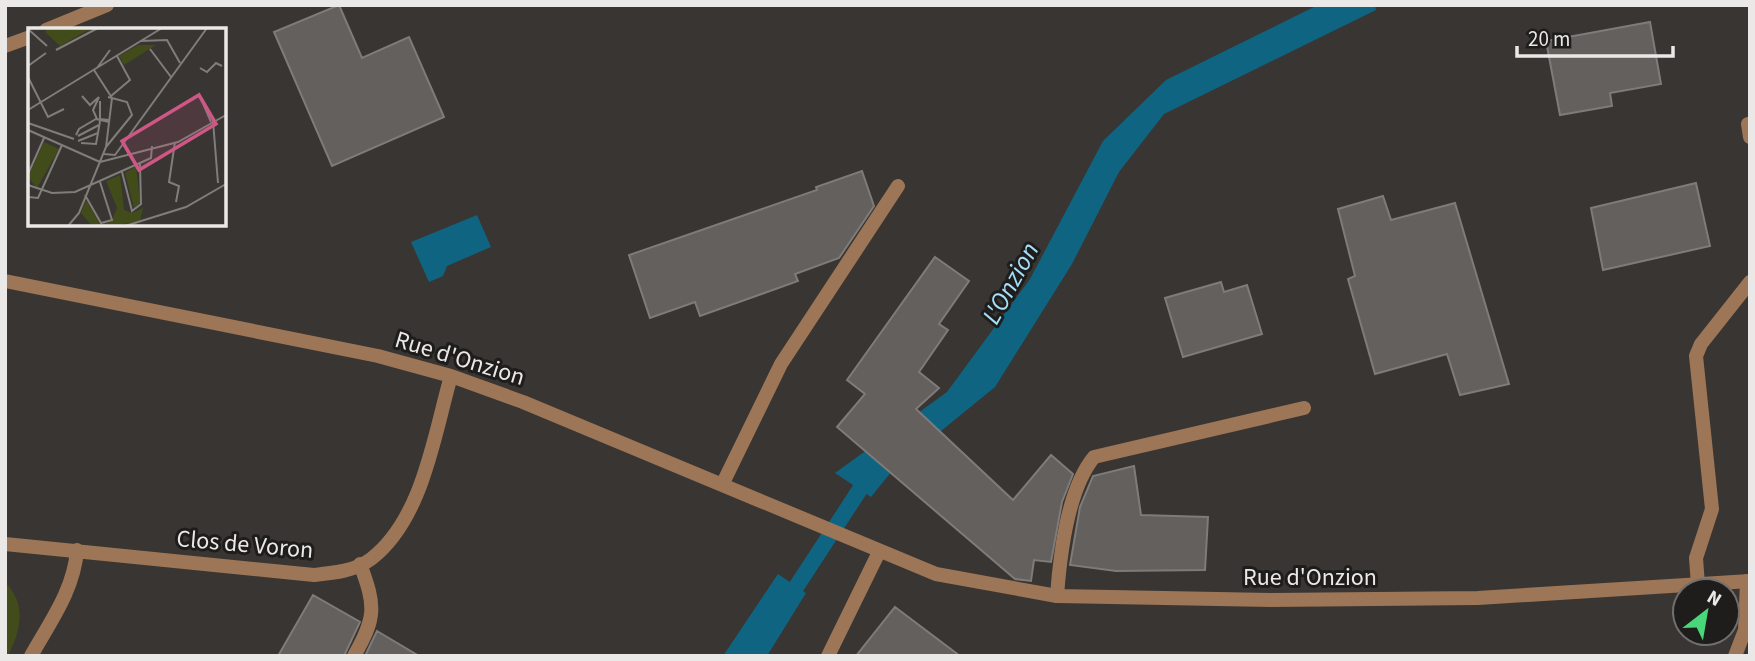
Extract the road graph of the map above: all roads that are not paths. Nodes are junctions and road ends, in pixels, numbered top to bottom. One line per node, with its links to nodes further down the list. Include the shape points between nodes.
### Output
1 (107, 5): 2 (street)
2 (51, 28)
3 (28, 38): 4 (street)
4 (5, 46)
5 (898, 186): 10 (street, via 775,374)
6 (5, 281): 8 (street, Rue d'Onzion, via 377,356)
7 (1750, 282): 15 (street, via 1696,356 1712,509 1696,558)
8 (451, 376): 10 (street, Rue d'Onzion); 14 (street, Clos de Voron, via 410,510 371,559)
9 (1304, 408): 18 (street, via 1094,457 1082,471 1066,532)
10 (723, 483): 13 (street, Rue d'Onzion)
11 (5, 544): 12 (street, Clos de Voron)
12 (78, 550): 14 (street, Clos de Voron, via 314,575 347,571); 19 (street, via 69,589)
13 (879, 552): 18 (street, Rue d'Onzion, via 936,574); 21 (street)
14 (360, 564): 20 (street, via 372,608 370,627)
15 (1697, 577)
16 (1748, 581): 22 (street, Rue d'Onzion, via 1745,630)
17 (1671, 587): 18 (street, Rue d'Onzion, via 1478,598)
18 (1057, 596)
19 (31, 656)
20 (354, 656)
21 (828, 656)
22 (1735, 656)

